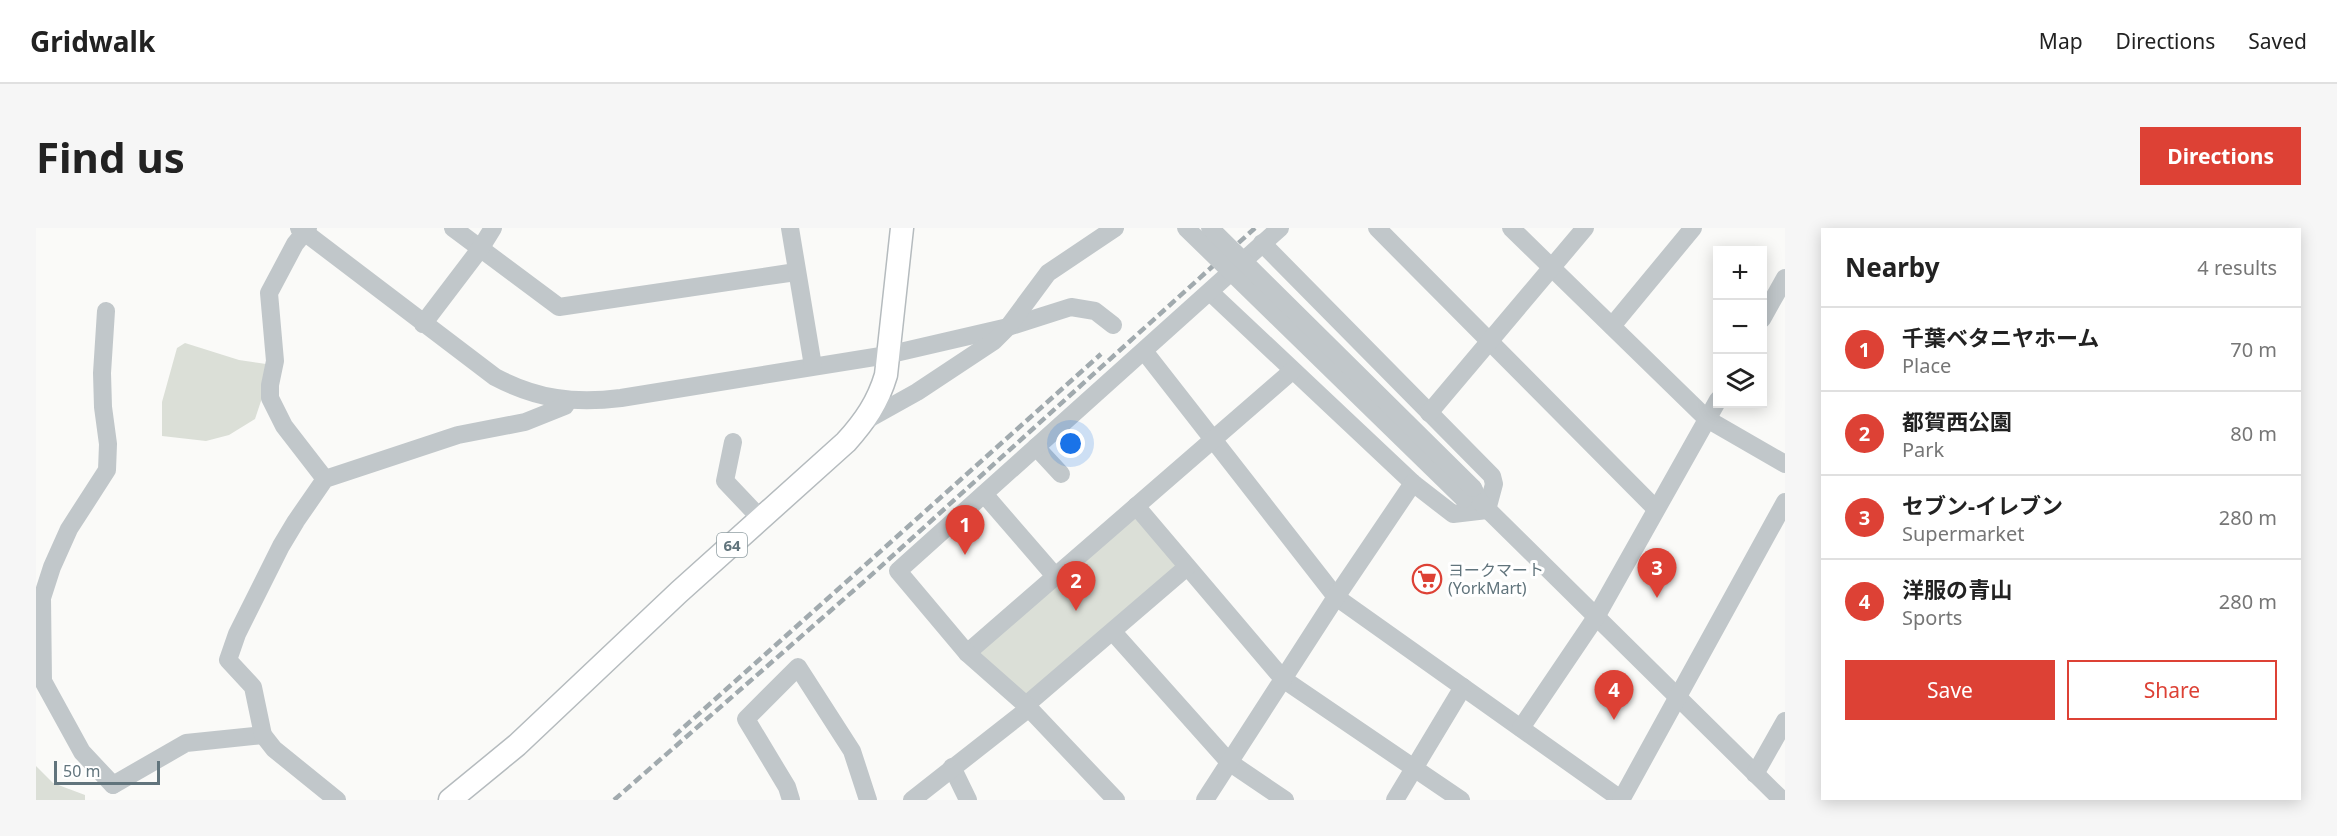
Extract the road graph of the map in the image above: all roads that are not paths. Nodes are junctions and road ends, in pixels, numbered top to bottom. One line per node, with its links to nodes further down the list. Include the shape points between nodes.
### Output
1 (453, 228): 15 (street)
2 (493, 228): 15 (street)
3 (790, 228): 17 (street)
4 (902, 228): 28 (main road, 64)
5 (1115, 228): 25 (street, via 1048,273)
6 (1186, 228): 44 (street, bridge)
7 (1210, 228): 44 (street, bridge)
8 (1280, 228): 14 (street)
9 (1377, 228): 26 (street)
10 (1510, 228): 16 (street)
11 (1585, 228): 16 (street)
12 (1693, 228): 24 (street)
13 (304, 230): 22 (street); 41 (street, via 269,293 275,361 270,398 284,426)
14 (1262, 243): 19 (street); 33 (street)
15 (480, 249): 17 (street, via 559,307); 22 (street)
16 (1551, 268): 24 (street); 26 (street)
17 (796, 272): 29 (street)
18 (1785, 278): 20 (street)
19 (1210, 292): 27 (street); 30 (street)
20 (1767, 310)
21 (106, 311): 55 (street, via 102,373 108,444 106,470 69,530 42,598)
22 (423, 324): 31 (street, via 504,382)
23 (1113, 325): 25 (street, via 1095,311 1071,307)
24 (1612, 326): 34 (street)
25 (1008, 327): 28 (street); 35 (street, via 973,357)
26 (1490, 340): 33 (street); 47 (street)
27 (1144, 351): 36 (street); 38 (street)
28 (887, 355): 29 (street); 35 (main road, 64, via 879,397)
29 (813, 366): 31 (street, via 621,398)
30 (1292, 371): 36 (street); 42 (street)
31 (568, 400): 41 (street, via 565,406 525,422 458,435)
32 (1713, 408): 34 (street)
33 (1429, 413): 44 (street, via 1492,477 1494,484)
34 (1707, 419): 39 (street); 47 (street)
35 (865, 421): 48 (main road, 64)
36 (1212, 440): 46 (street); 51 (street)
37 (733, 442): 48 (street, via 725,481)
38 (1036, 447): 40 (street); 43 (street)
39 (1785, 464)
40 (1061, 474)
41 (326, 479): 62 (street, via 281,546 228,660 253,687)
42 (1413, 483): 44 (street, via 1453,514); 51 (street)
43 (984, 494): 50 (street); 54 (street, via 898,571)
44 (1476, 500): 52 (street)
45 (1785, 502): 58 (street)
46 (1136, 506): 49 (street); 50 (street)
47 (1656, 509): 52 (street)
48 (761, 519): 69 (main road, 64, via 518,745)
49 (1187, 567): 53 (street); 56 (street)
50 (1055, 576): 54 (street)
51 (1336, 597): 56 (street); 57 (street)
52 (1596, 617): 58 (street); 61 (street)
53 (1113, 632): 59 (street); 63 (street)
54 (967, 653): 59 (street)
55 (39, 679): 67 (street, via 82,753)
56 (1283, 679): 63 (street); 65 (street)
57 (1463, 687): 61 (street); 65 (street)
58 (1677, 697): 66 (street); 79 (street)
59 (1027, 707): 64 (street); 74 (street)
60 (1785, 721): 66 (street)
61 (1521, 728): 79 (street)
62 (263, 735): 67 (street, via 186,743); 68 (street, via 274,749)
63 (1229, 762): 75 (street); 76 (street)
64 (952, 767): 72 (street); 73 (street)
65 (1414, 768): 77 (street); 78 (street)
66 (1755, 774): 80 (street)
67 (112, 793)
68 (337, 800)
69 (450, 800)
70 (791, 800): 71 (street, via 746,719 798,667 852,751)
71 (868, 800)
72 (912, 800)
73 (968, 800)
74 (1116, 800)
75 (1205, 800)
76 (1285, 800)
77 (1395, 800)
78 (1461, 800)
79 (1621, 800)
80 (1782, 800)

